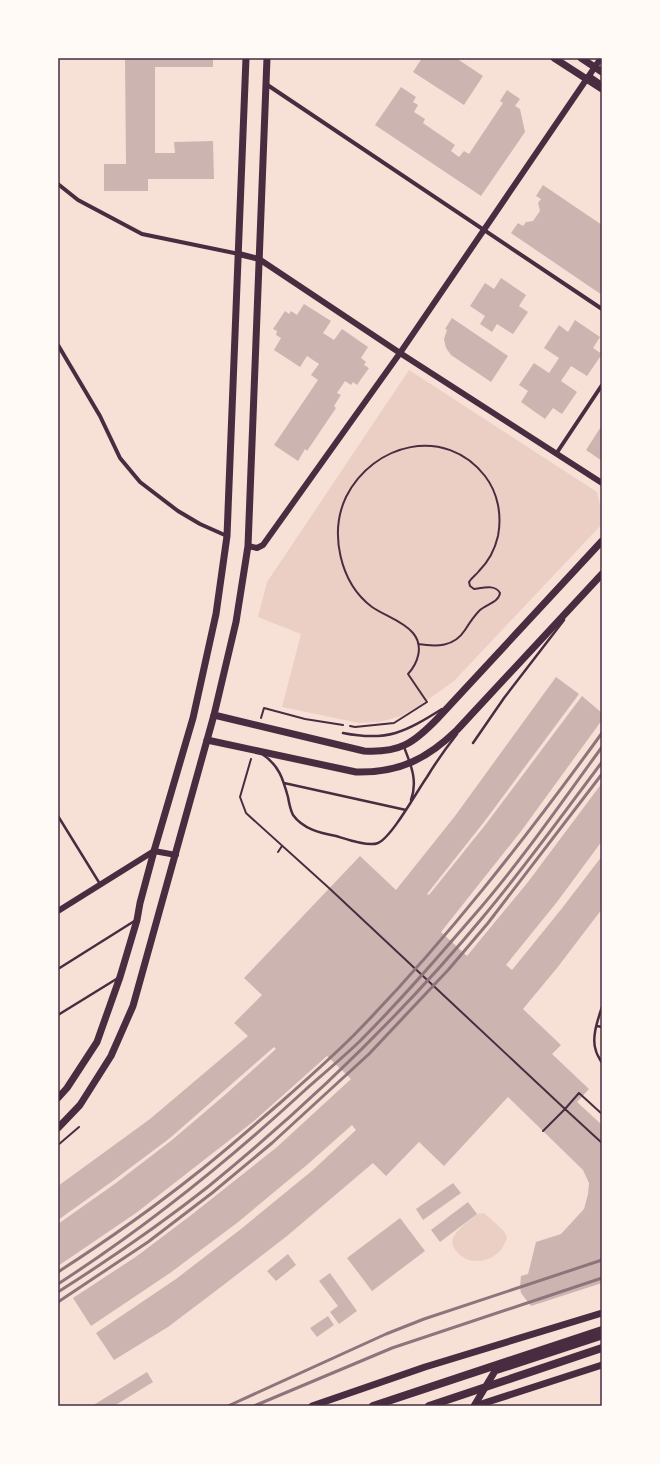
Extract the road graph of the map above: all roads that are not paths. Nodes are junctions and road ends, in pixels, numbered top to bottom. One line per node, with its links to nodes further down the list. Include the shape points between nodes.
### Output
1 (246, 58): 14 (main road)
2 (267, 58): 9 (main road)
3 (554, 58): 11 (main road)
4 (581, 58): 7 (main road)
5 (601, 58): 6 (street)
6 (594, 68): 7 (street); 8 (street)
7 (602, 73)
8 (590, 75): 10 (street); 13 (street)
9 (266, 83): 13 (street); 15 (main road)
10 (602, 84)
11 (602, 89)
12 (58, 184): 14 (street, via 78,200 142,234)
13 (484, 230): 16 (street); 18 (street)
14 (239, 254): 15 (street); 22 (main road)
15 (259, 259): 18 (street); 24 (main road)
16 (602, 309)
17 (58, 345): 22 (street, via 100,416 120,458 140,482 178,511)
18 (400, 353): 20 (street); 24 (street, via 263,545 257,548)
19 (602, 385): 20 (street)
20 (556, 454): 21 (street)
21 (602, 483)
22 (228, 536): 39 (main road, via 216,614 193,718)
23 (602, 541): 27 (main road)
24 (248, 546): 29 (main road, via 236,622)
25 (602, 574): 26 (main road)
26 (580, 599): 28 (main road); 32 (lane, via 512,686)
27 (453, 703): 30 (lane, via 416,725 389,736 367,737); 33 (main road, via 428,729)
28 (471, 715): 35 (main road, via 439,747); 37 (lane, via 435,764)
29 (214, 716): 31 (main road); 33 (main road, via 364,751 384,752)
30 (343, 733)
31 (207, 740): 34 (main road); 40 (main road)
32 (473, 744)
33 (404, 746): 35 (lane)
34 (256, 751): 35 (main road, via 356,772 387,770); 36 (lane, via 277,768)
35 (411, 764): 37 (lane, via 414,786)
36 (284, 783): 37 (lane); 37 (lane, via 290,809 302,824 320,832 364,843 380,842)
37 (406, 810)
38 (58, 816): 41 (lane)
39 (154, 851): 40 (street); 41 (street); 43 (main road)
40 (176, 854): 52 (main road, via 133,1006 111,1056 80,1105)
41 (100, 885): 42 (street)
42 (58, 911)
43 (137, 920): 44 (lane); 45 (main road)
44 (58, 969)
45 (120, 976): 47 (lane); 51 (main road, via 96,1042)
46 (602, 1007): 48 (lane)
47 (58, 1015)
48 (597, 1026): 49 (lane); 50 (lane, via 594,1041)
49 (602, 1027)
50 (602, 1063)
51 (58, 1098)
52 (58, 1128)
53 (602, 1313): 58 (main road, via 425,1367)
54 (602, 1330): 59 (highway)
55 (602, 1336): 61 (main road, via 495,1370)
56 (602, 1348): 60 (highway)
57 (602, 1365): 61 (main road)
58 (312, 1406)
59 (373, 1406)
60 (429, 1406)
61 (475, 1406)

